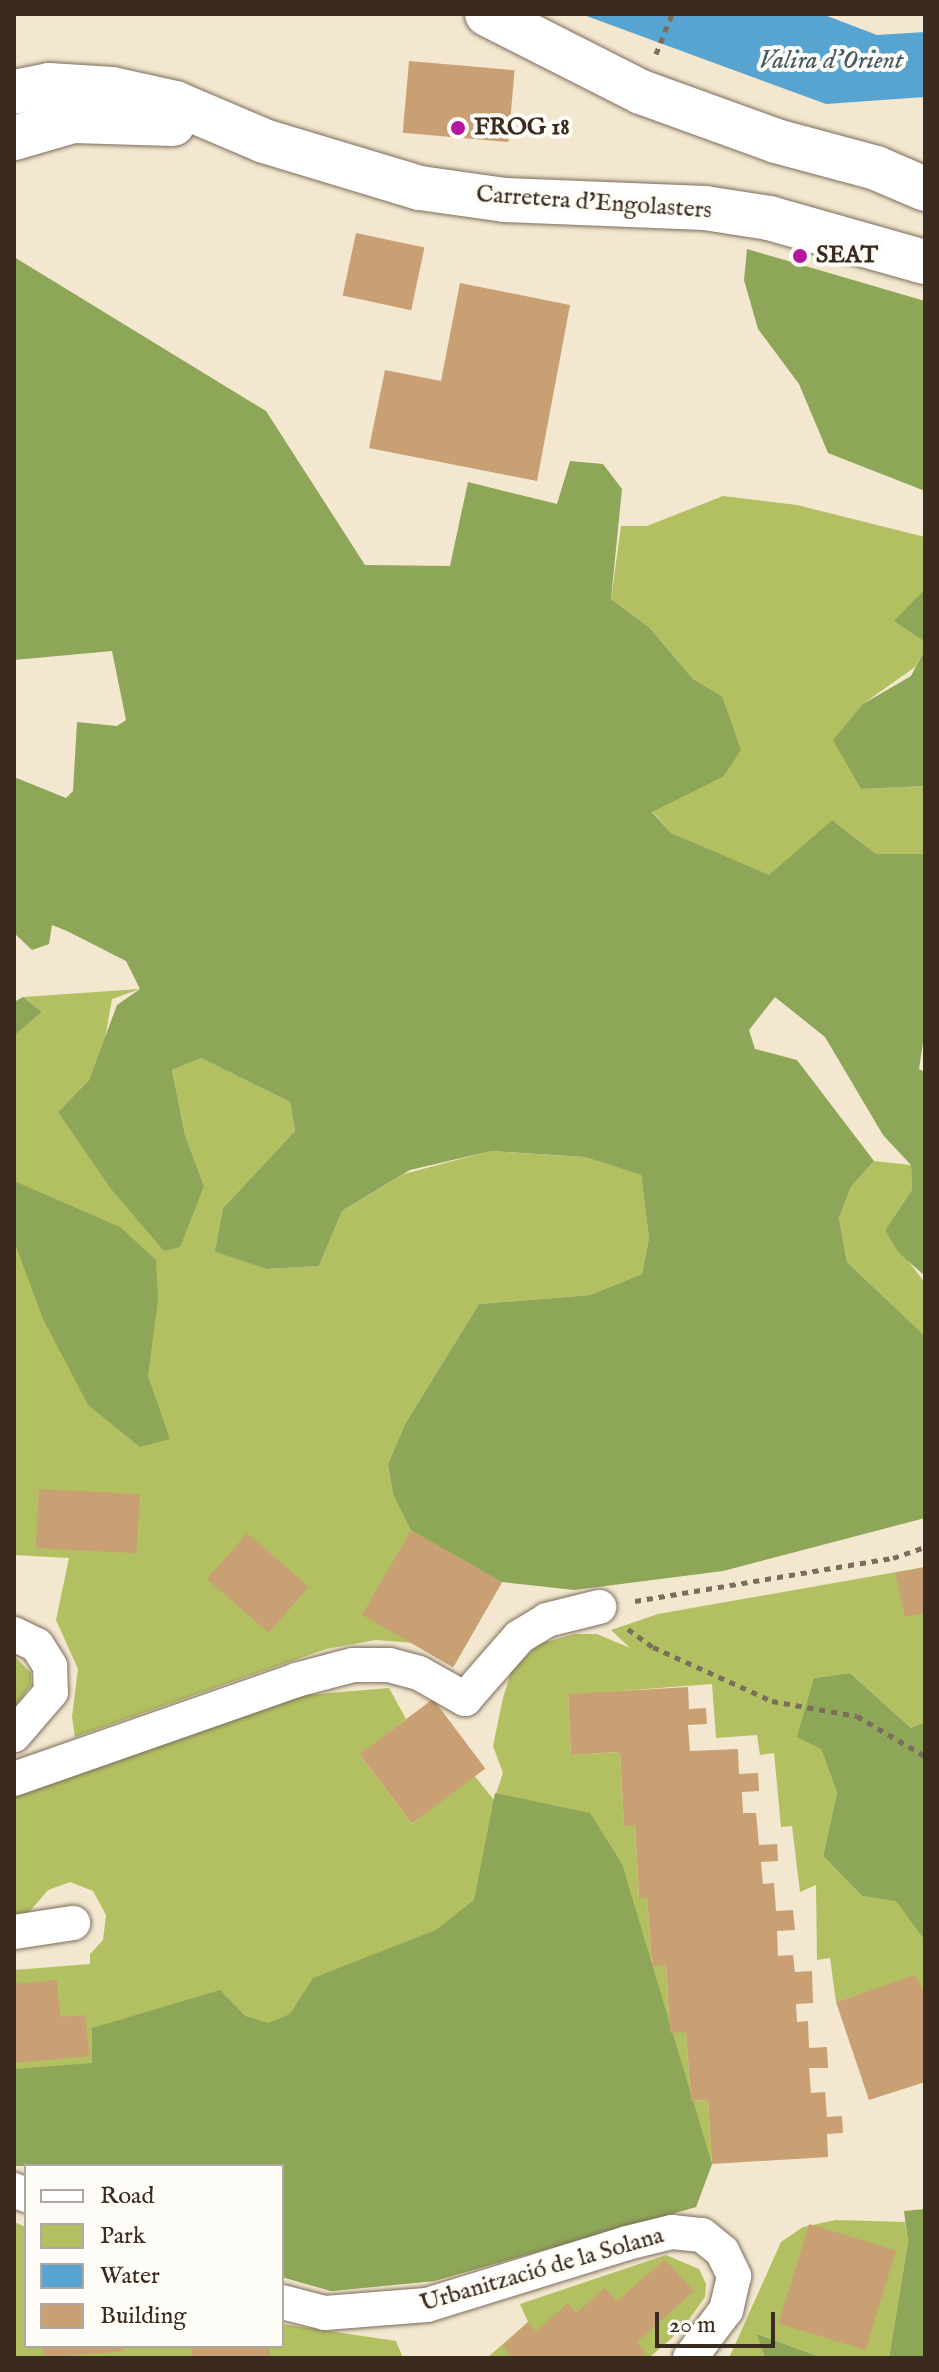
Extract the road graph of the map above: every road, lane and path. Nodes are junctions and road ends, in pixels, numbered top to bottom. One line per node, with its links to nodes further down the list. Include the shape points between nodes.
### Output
1 (487, 14): 6 (main road, via 641,92 776,141)
2 (14, 92): 4 (main road, Carretera d'Engolasters, via 49,85 112,89 175,103)
3 (14, 138): 4 (main road, Carretera d'Engolasters, via 73,121 135,120)
4 (264, 141): 8 (main road, Carretera d'Engolasters, via 420,188 505,200 705,208 769,218)
5 (925, 166): 6 (main road)
6 (876, 168): 7 (main road)
7 (925, 189)
8 (925, 262)
9 (925, 1547): 10 (path, via 893,1558)
10 (599, 1607): 13 (path, via 653,1647 772,1701 857,1716); 14 (street, via 547,1620 519,1637 465,1699 419,1673 353,1665)
11 (14, 1634): 12 (street, via 37,1645 50,1666 51,1692)
12 (14, 1735)
13 (925, 1756)
14 (14, 1779)
15 (73, 1923): 16 (street)
16 (14, 1932)
17 (284, 2303): 18 (street, Urbanització de la Solana, via 325,2313 427,2305 627,2243 672,2232 702,2235 722,2251 734,2276 726,2310)
18 (690, 2358)

